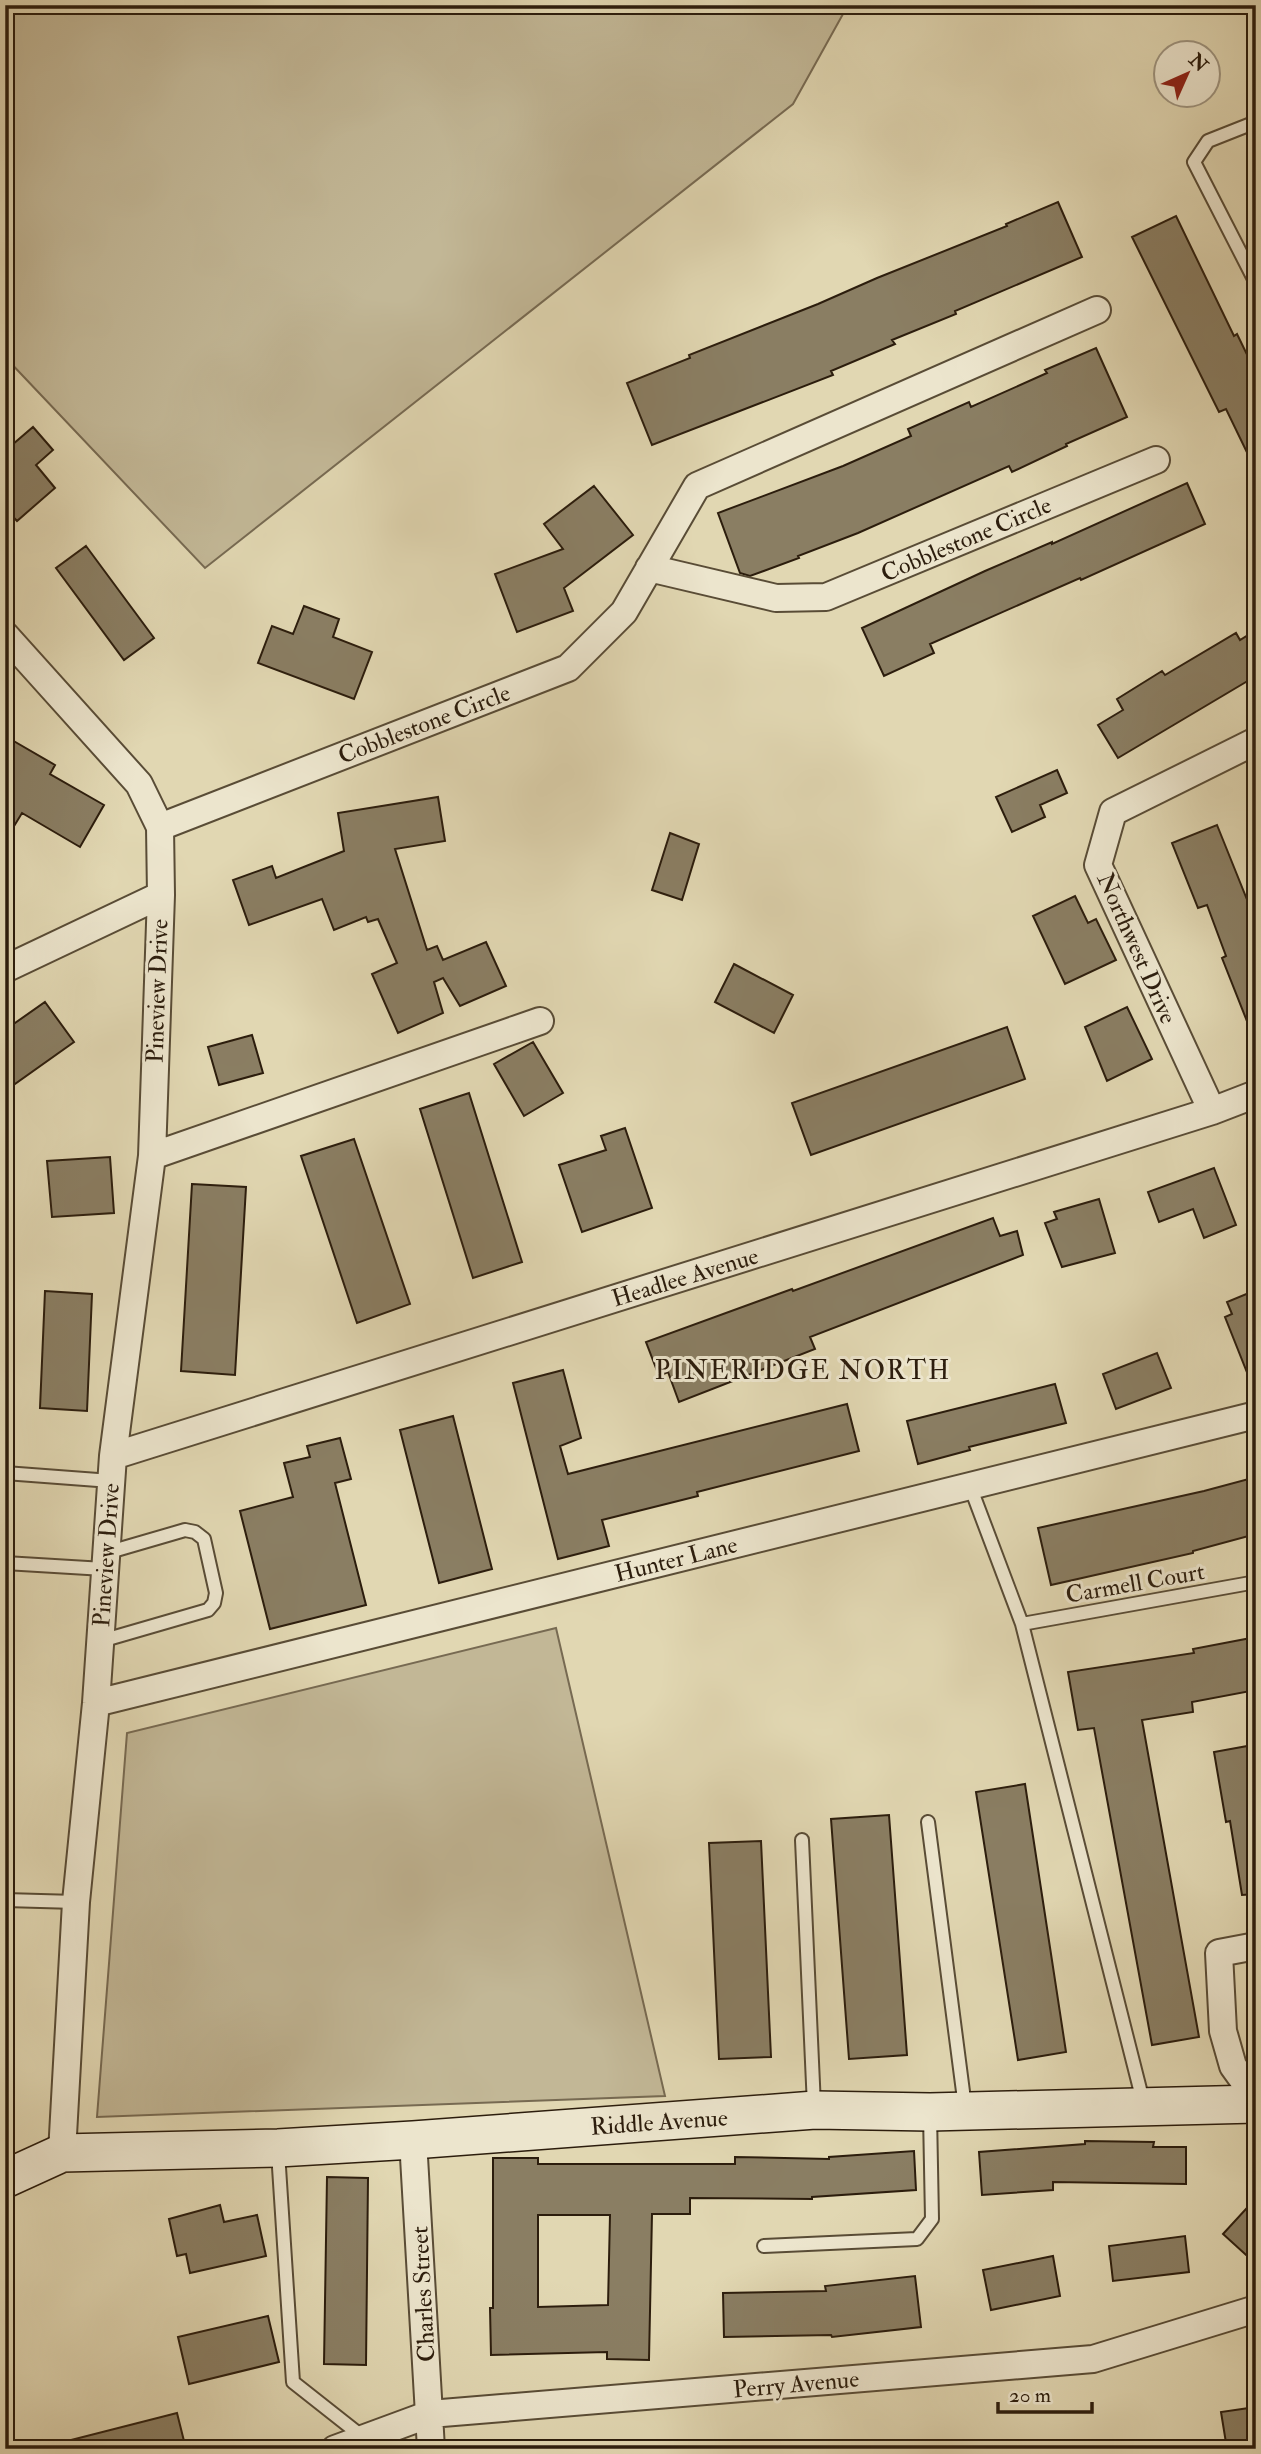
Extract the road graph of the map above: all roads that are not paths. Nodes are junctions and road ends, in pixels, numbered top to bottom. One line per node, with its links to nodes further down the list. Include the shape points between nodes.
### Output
1 (1256, 122): 2 (lane, via 1208,141 1194,162)
2 (1256, 284)
3 (1097, 310): 5 (street, Cobblestone Circle, via 697,486)
4 (1156, 460): 5 (street, Cobblestone Circle, via 826,597 776,598)
5 (649, 568): 8 (street, Cobblestone Circle, via 624,612 568,668)
6 (5, 635): 8 (street, via 139,784)
7 (1256, 741): 13 (street, Northwest Drive, via 1112,812 1098,864)
8 (160, 827): 9 (street, Pineview Drive)
9 (161, 895): 10 (street); 14 (street, Pineview Drive)
10 (5, 969)
11 (540, 1021): 14 (street)
12 (1256, 1094): 13 (street, Headlee Avenue)
13 (1212, 1111): 16 (street, Headlee Avenue)
14 (152, 1156): 16 (street, Pineview Drive)
15 (1256, 1415): 18 (street, Hunter Lane)
16 (112, 1468): 17 (lane); 19 (street, Pineview Drive)
17 (5, 1474)
18 (970, 1486): 22 (lane); 24 (street, Hunter Lane)
19 (105, 1561): 20 (lane); 23 (street, Pineview Drive); 23 (lane, via 185,1530 195,1532 204,1539 216,1593 208,1610)
20 (5, 1563)
21 (1256, 1582): 22 (lane, Carmell Court)
22 (1022, 1624): 31 (lane)
23 (101, 1641): 24 (street, Pineview Drive)
24 (96, 1703): 28 (street, Pineview Drive)
25 (928, 1822): 33 (lane)
26 (802, 1840): 32 (lane)
27 (5, 1900): 28 (lane)
28 (76, 1902): 36 (street, Pineview Drive)
29 (1256, 1946): 30 (street, via 1219,1953 1223,2031 1233,2066)
30 (1256, 2101): 31 (street, Riddle Avenue)
31 (1144, 2106): 33 (street, Riddle Avenue)
32 (815, 2110): 33 (street, Riddle Avenue); 34 (street, Riddle Avenue)
33 (948, 2111): 38 (lane, via 932,2219 917,2239)
34 (413, 2140): 35 (street, Riddle Avenue); 40 (street, Charles Street)
35 (278, 2148): 36 (street, Riddle Avenue); 41 (lane, via 293,2382)
36 (62, 2153): 37 (street)
37 (5, 2179)
38 (764, 2246)
39 (1256, 2309): 40 (street, Perry Avenue, via 1093,2359)
40 (430, 2414): 41 (street, Perry Avenue); 43 (street, Charles Street)
41 (365, 2438): 42 (street, Perry Avenue)
42 (335, 2449)
43 (431, 2449)

